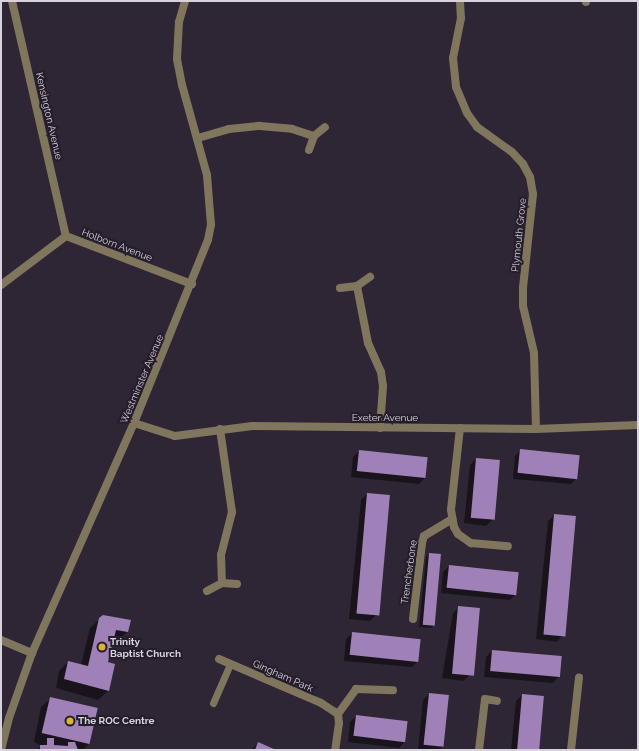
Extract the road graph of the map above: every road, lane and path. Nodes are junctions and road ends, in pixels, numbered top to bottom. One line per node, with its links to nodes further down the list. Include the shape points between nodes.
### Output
1 (12, 1): 8 (street, Kensington Avenue)
2 (185, 1): 6 (street, Westminster Avenue, via 178,28 177,59)
3 (460, 1): 19 (street, Plymouth Grove, via 461,18 453,58 456,87 467,113 477,127 512,152 523,164 530,178 533,194 523,306 534,353)
4 (325, 126): 5 (street)
5 (314, 136): 6 (street, via 292,129 260,126 229,129); 7 (street)
6 (198, 138): 10 (street, Westminster Avenue, via 207,175 210,225)
7 (309, 150)
8 (66, 236): 10 (street, Holborn Avenue); 11 (street, Holborn Avenue)
9 (370, 276): 12 (street)
10 (192, 284): 14 (street, Westminster Avenue)
11 (1, 285)
12 (357, 286): 13 (street); 16 (street, via 368,343 380,372)
13 (340, 288)
14 (134, 423): 18 (street, Exeter Avenue, via 175,436); 27 (street, Westminster Avenue)
15 (638, 425): 19 (street, Exeter Avenue)
16 (380, 428): 17 (street, Exeter Avenue); 18 (street, Exeter Avenue, via 252,426)
17 (460, 428): 19 (street, Exeter Avenue); 20 (street)
18 (220, 429): 22 (street, via 232,512 221,555)
19 (536, 429)
20 (452, 519): 21 (street, via 455,530 464,539 479,544); 25 (street, Trencherbone, via 424,536)
21 (508, 546)
22 (222, 583): 23 (street); 24 (street)
23 (237, 584)
24 (207, 590)
25 (413, 619)
26 (1, 640): 27 (street)
27 (32, 653): 35 (street, Westminster Avenue, via 9,718)
28 (219, 659): 29 (street, Gingham Park)
29 (230, 664): 33 (lane); 34 (street, Gingham Park)
30 (579, 677): 38 (street)
31 (393, 690): 34 (street, via 356,689)
32 (497, 701): 37 (street, via 485,699)
33 (213, 703)
34 (338, 714): 36 (street, via 339,731)
35 (1, 750)
36 (335, 750)
37 (479, 750)
38 (571, 750)

